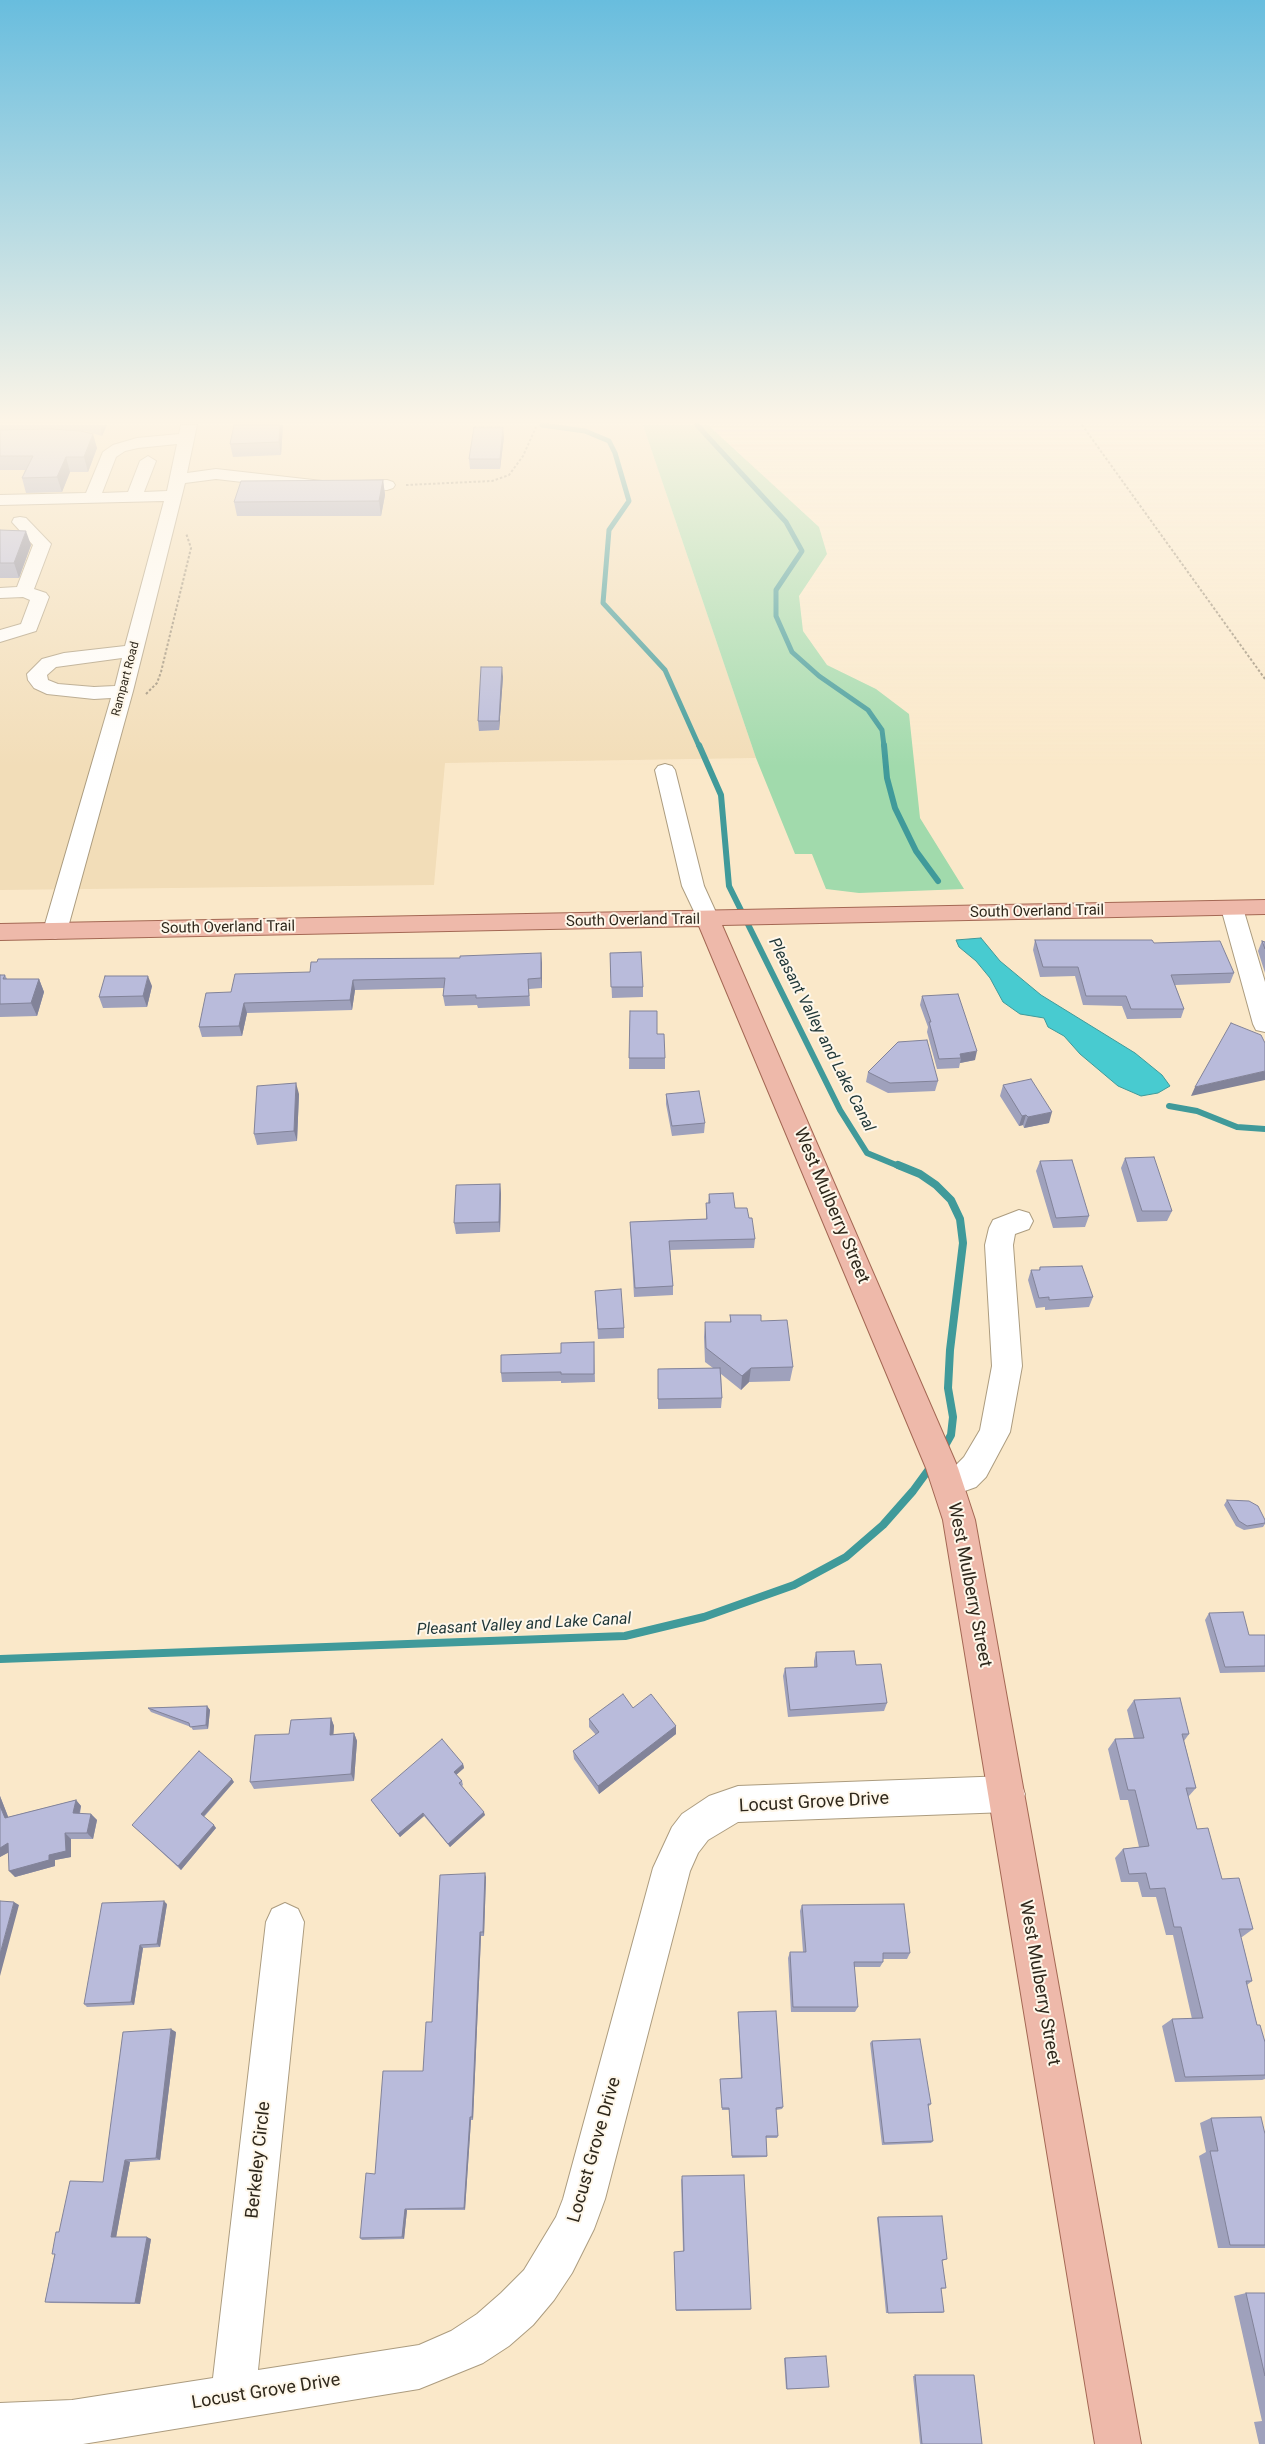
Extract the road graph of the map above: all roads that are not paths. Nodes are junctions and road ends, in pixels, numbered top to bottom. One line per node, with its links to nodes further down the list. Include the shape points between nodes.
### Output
1 (34, 539): 3 (street, via 42,544)
2 (163, 539): 6 (street, Rampart Road)
3 (24, 592): 4 (street); 5 (street, via 40,597 29,628)
4 (0, 593)
5 (0, 636)
6 (133, 651): 7 (street, Rampart Road); 7 (street, via 64,659 49,663 37,674 41,684 54,690 94,693)
7 (120, 700): 12 (street, Rampart Road)
8 (665, 770): 11 (street, West Mulberry Street, via 693,886)
9 (1265, 907): 10 (main road, South Overland Trail)
10 (1232, 908): 11 (main road, South Overland Trail); 14 (street)
11 (720, 919): 12 (main road, South Overland Trail); 16 (main road, West Mulberry Street)
12 (55, 931): 13 (main road, South Overland Trail)
13 (0, 932)
14 (1265, 1024)
15 (1019, 1221): 16 (street, via 1003,1228 999,1245 1007,1366 995,1432 975,1467 964,1477)
16 (945, 1476): 17 (main road, West Mulberry Street, via 964,1541)
17 (1007, 1794): 19 (street, Locust Grove Drive, via 738,1804 708,1816 685,1840 672,1868 584,2199 557,2258 539,2285 493,2330 467,2347 419,2367); 21 (main road, West Mulberry Street)
18 (285, 1922): 19 (street, Berkeley Circle)
19 (233, 2398): 20 (street, Locust Grove Drive, via 72,2423)
20 (0, 2426)
21 (1118, 2444)

